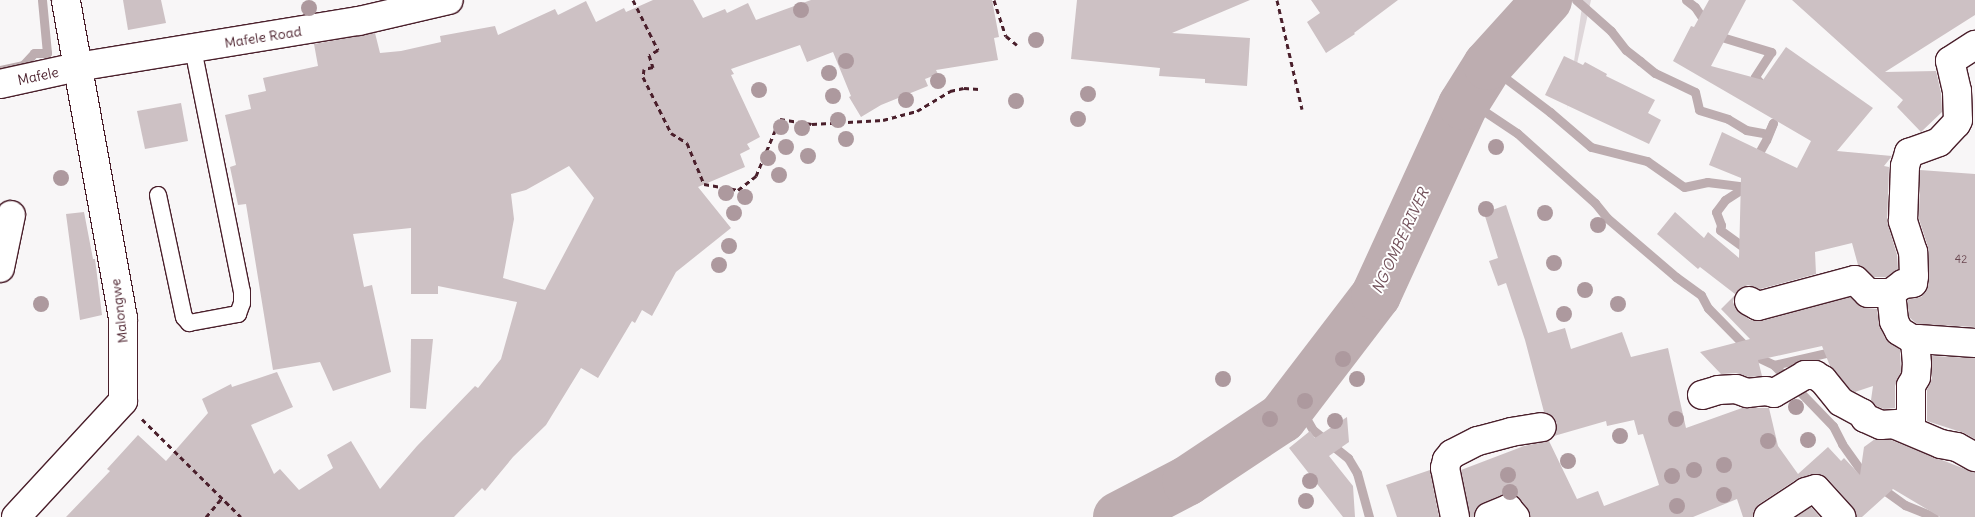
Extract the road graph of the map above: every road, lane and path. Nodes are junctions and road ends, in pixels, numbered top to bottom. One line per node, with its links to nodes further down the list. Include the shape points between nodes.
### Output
1 (66, 0): 10 (street, Malongwe)
2 (449, 0): 6 (street, Mafele Road)
3 (633, 0): 12 (path, via 658,50 649,55 652,67 644,69 643,77 671,133 687,143 704,184 738,190 756,176 780,119 812,124 883,120 917,112 950,91)
4 (994, 0): 7 (path, via 1006,36)
5 (1277, 0): 13 (path)
6 (357, 10): 9 (street, Mafele Road)
7 (1017, 45)
8 (1975, 45): 17 (street, via 1950,61 1957,91 1956,124 1939,142 1909,153 1903,190 1903,221 1913,252 1913,282 1903,284)
9 (193, 48): 10 (street, Mafele Road); 14 (lane, via 242,292 238,314 189,323 184,317)
10 (77, 67): 11 (street, Mafele); 22 (street, Malongwe, via 123,318)
11 (0, 84)
12 (979, 89)
13 (1302, 109)
14 (158, 195)
15 (11, 215): 16 (street)
16 (0, 268)
17 (1890, 294): 18 (street, via 1868,293 1855,280 1758,306); 19 (street, via 1894,322 1899,331)
18 (1749, 301)
19 (1915, 343): 20 (street, via 1918,340); 23 (street, via 1917,364 1912,386 1911,423)
20 (1975, 343)
21 (1702, 395): 23 (street, via 1736,389 1747,393 1774,393 1805,375 1816,375 1841,402 1865,418 1881,425)
22 (123, 401): 26 (path); 27 (street)
23 (1896, 425): 25 (street, via 1941,444 1957,447)
24 (1542, 427): 30 (street, via 1478,441 1452,454 1445,468)
25 (1975, 457)
26 (223, 497): 28 (path); 29 (path)
27 (16, 517)
28 (206, 517)
29 (241, 517)
30 (1455, 517)
31 (1489, 517): 32 (street, via 1508,508)
32 (1516, 517)
33 (1768, 517): 34 (street, via 1816,489)
34 (1841, 517)

